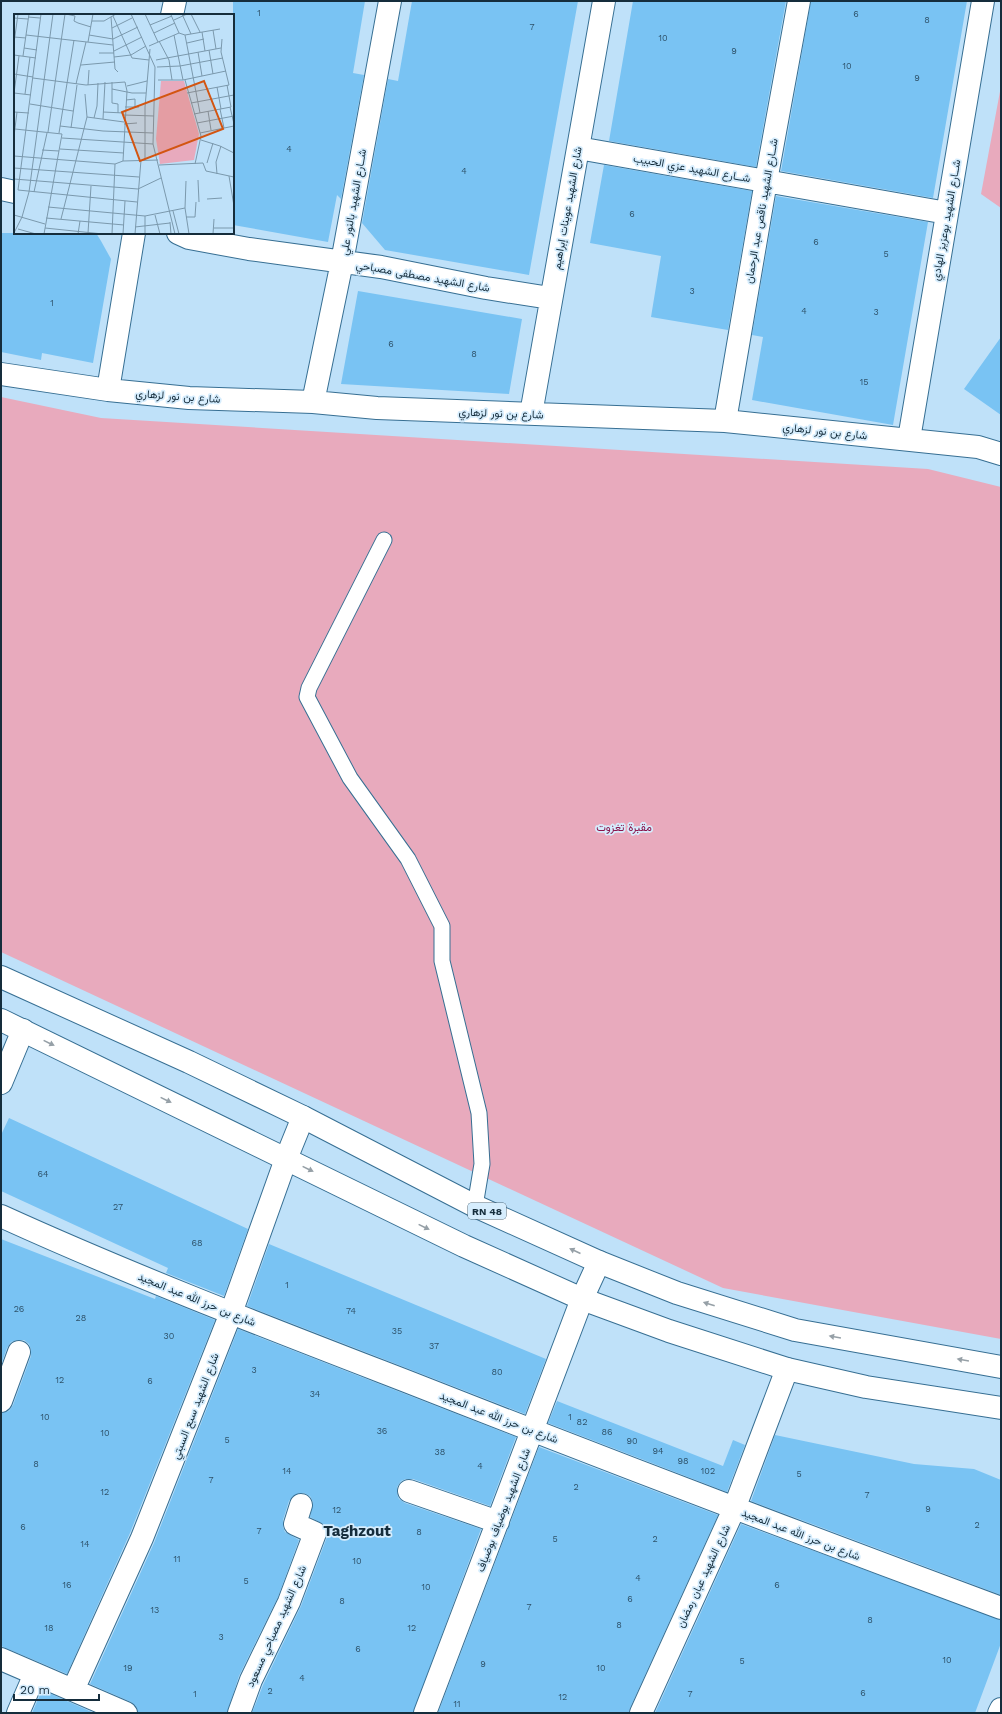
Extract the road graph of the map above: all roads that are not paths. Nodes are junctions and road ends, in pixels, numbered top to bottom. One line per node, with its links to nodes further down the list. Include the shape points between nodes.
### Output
1 (175, 1): 6 (main road)
2 (390, 1): 14 (main road, شــارع الشهيد بالنور علي)
3 (604, 1): 7 (main road, شارع الشهيد عوينات إبراهيم)
4 (799, 1): 8 (main road, شــارع الشهيد ناقص عبد الرحمان)
5 (982, 1): 11 (main road, شــارع الشهيد بوعزيز الهادي)
6 (172, 14)
7 (578, 148): 8 (main road, شــارع الشهيد عزي الحبيب); 15 (main road, شارع الشهيد عوينات إبراهيم)
8 (766, 181): 11 (main road, شــارع الشهيد عزي الحبيب); 20 (main road, شــارع الشهيد ناقص عبد الرحمان)
9 (1, 189): 10 (main road)
10 (14, 192)
11 (947, 213): 21 (main road, شــارع الشهيد بوعزيز الهادي)
12 (134, 234): 17 (main road)
13 (180, 234): 14 (main road, شارع الشهيد مصطفى مصباحي, via 189,238 249,249)
14 (342, 262): 15 (main road, شارع الشهيد مصطفى مصباحي); 18 (main road, شــارع الشهيد بالنور علي)
15 (550, 298): 19 (main road, شارع الشهيد عوينات إبراهيم)
16 (1, 374): 17 (main road, شارع بن نور لزهاري)
17 (108, 390): 18 (main road, شارع بن نور لزهاري, via 189,398)
18 (313, 402): 19 (main road, شارع بن نور لزهاري, via 377,408)
19 (531, 414): 20 (main road, شارع بن نور لزهاري)
20 (725, 422): 21 (main road, شارع بن نور لزهاري)
21 (909, 439): 22 (main road, شارع بن نور لزهاري, via 978,447)
22 (1001, 454)
23 (384, 540): 30 (lane, via 309,688 307,697 350,778 408,859 442,926 442,961 479,1113 482,1164)
24 (1, 977): 28 (main road, RN 48)
25 (1, 1020): 26 (main road)
26 (22, 1030): 27 (main road); 29 (main road, one-way to 29)
27 (1, 1083)
28 (303, 1117): 29 (main road, شارع الشهيد سبع السبتي); 30 (main road, RN 48)
29 (286, 1159): 33 (main road, one-way to 33, via 464,1246); 34 (main road, شارع الشهيد سبع السبتي)
30 (475, 1206): 32 (main road, RN 48, one-way to 30)
31 (1, 1216): 34 (main road, شارع بن حرز الله عبد المجيد, via 64,1245)
32 (599, 1262): 33 (main road, شارع الشهيد بوضياف بوضياف); 36 (main road, RN 48, one-way to 32, via 795,1330 677,1293)
33 (582, 1299): 37 (main road, via 669,1331); 40 (main road, شارع الشهيد بوضياف بوضياف)
34 (231, 1313): 40 (main road, شارع بن حرز الله عبد المجيد); 48 (main road, شارع الشهيد سبع السبتي, via 142,1538)
35 (19, 1352): 38 (main road)
36 (1001, 1367)
37 (787, 1369): 39 (main road, via 866,1387); 43 (main road, شارع الشهيد عبان رمضان)
38 (1, 1401)
39 (1001, 1408)
40 (533, 1430): 43 (main road, شارع بن حرز الله عبد المجيد); 44 (main road, شارع الشهيد بوضياف بوضياف)
41 (409, 1491): 44 (main road)
42 (301, 1505): 52 (main road, شارع الشهيد مصباحي مسعود, via 295,1524 315,1534 289,1602 251,1680)
43 (734, 1509): 45 (main road, شارع بن حرز الله عبد المجيد); 54 (main road, شارع الشهيد عبان رمضان)
44 (498, 1522): 53 (main road, شارع الشهيد بوضياف بوضياف)
45 (1001, 1608)
46 (1, 1659): 47 (main road)
47 (35, 1674): 48 (main road); 50 (main road)
48 (73, 1690): 51 (main road)
49 (1001, 1709): 55 (main road)
50 (18, 1713)
51 (126, 1713)
52 (239, 1713)
53 (425, 1713)
54 (640, 1713)
55 (1000, 1713)

